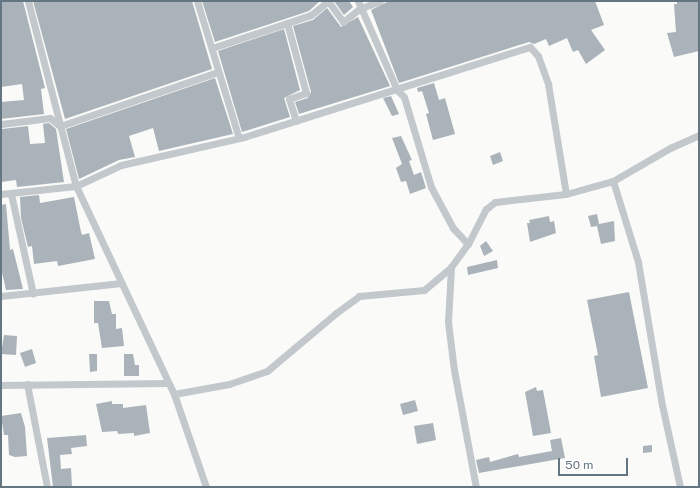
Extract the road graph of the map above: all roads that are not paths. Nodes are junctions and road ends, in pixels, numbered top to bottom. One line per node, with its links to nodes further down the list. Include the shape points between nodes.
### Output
1 (28, 1): 13 (street)
2 (198, 1): 8 (street)
3 (328, 1): 6 (street, via 343,22); 7 (street, via 311,14)
4 (358, 1): 6 (street)
5 (380, 1): 6 (street)
6 (362, 8): 10 (street)
7 (287, 22): 8 (street); 11 (street, via 306,93 289,99)
8 (212, 48): 9 (street)
9 (218, 72): 13 (street); 15 (street)
10 (397, 90): 11 (street); 20 (street, via 532,47 541,61 548,84); 21 (street, via 404,97 430,187 452,228)
11 (296, 121): 15 (street)
12 (1, 124): 13 (street, via 50,118)
13 (60, 126): 17 (street)
14 (699, 136): 16 (street, via 670,148)
15 (239, 138): 17 (street, via 121,165)
16 (613, 181): 20 (street); 33 (street, via 638,262 662,405)
17 (76, 186): 19 (street); 23 (street)
18 (1, 194): 19 (street)
19 (11, 194): 24 (street)
20 (566, 194): 21 (street, via 495,202 482,213)
21 (468, 244): 22 (street)
22 (451, 267): 29 (street, via 424,290 359,296 336,312 267,371 229,384); 32 (street, via 448,322 454,370)
23 (121, 283): 24 (street); 26 (street)
24 (33, 294): 25 (street)
25 (1, 296)
26 (168, 383): 28 (street); 29 (street)
27 (1, 384): 28 (street)
28 (27, 384): 30 (street)
29 (174, 394): 31 (street)
30 (47, 487)
31 (206, 487)
32 (476, 487)
33 (680, 487)

